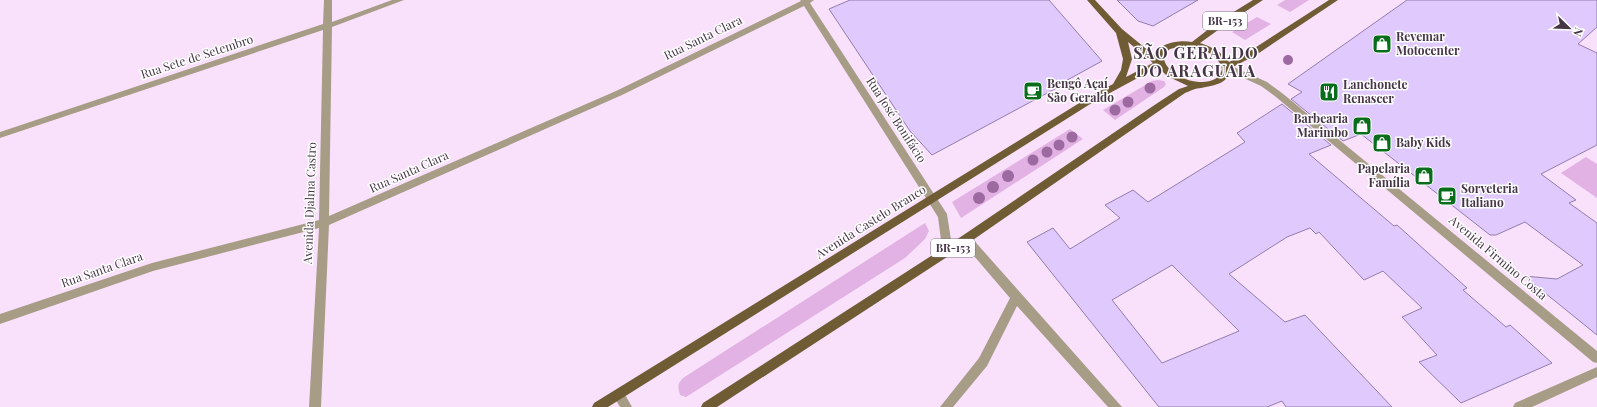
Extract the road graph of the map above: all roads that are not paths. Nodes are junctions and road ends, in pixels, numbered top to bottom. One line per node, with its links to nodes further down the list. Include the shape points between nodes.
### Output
1 (328, 0): 7 (street, Avenida Djalma Castro)
2 (400, 0): 7 (street, Rua Sete de Setembro)
3 (1091, 0): 8 (main road)
4 (1259, 0): 9 (main road, BR-153)
5 (1334, 0): 11 (main road)
6 (806, 1): 15 (street, Rua José Bonifácio); 16 (street, Rua Santa Clara, via 619,93)
7 (327, 26): 14 (street, Rua Sete de Setembro); 16 (street, Avenida Djalma Castro)
8 (1120, 31): 10 (main road); 12 (main road, via 1128,54 1127,69)
9 (1194, 44): 10 (main road, BR-153, via 1171,45 1163,50 1159,56); 11 (main road, BR-153, via 1215,53)
10 (1159, 63): 12 (main road, Avenida Castelo Branco); 13 (main road, BR-153, via 1166,73)
11 (1227, 67): 13 (main road, BR-153, via 1226,75 1221,82); 21 (street, Avenida Firmino Costa, via 1280,94)
12 (1115, 86): 15 (main road, Avenida Castelo Branco)
13 (1197, 86): 17 (main road, BR-153, via 1182,91 1141,118)
14 (0, 135)
15 (932, 200): 18 (street, Rua José Bonifácio, via 944,217 946,240); 23 (main road, Avenida Castelo Branco)
16 (324, 223): 20 (street, Rua Santa Clara, via 152,267); 24 (street, Avenida Djalma Castro)
17 (966, 239): 18 (main road, BR-153); 19 (street)
18 (936, 258): 27 (main road, BR-153)
19 (1016, 297): 28 (street, via 983,362); 29 (street)
20 (0, 319)
21 (1597, 358)
22 (1597, 372): 30 (street)
23 (619, 395): 25 (main road, Avenida Castelo Branco); 26 (street)
24 (314, 407)
25 (598, 407)
26 (626, 407)
27 (707, 407)
28 (946, 407)
29 (1116, 407)
30 (1519, 407)

